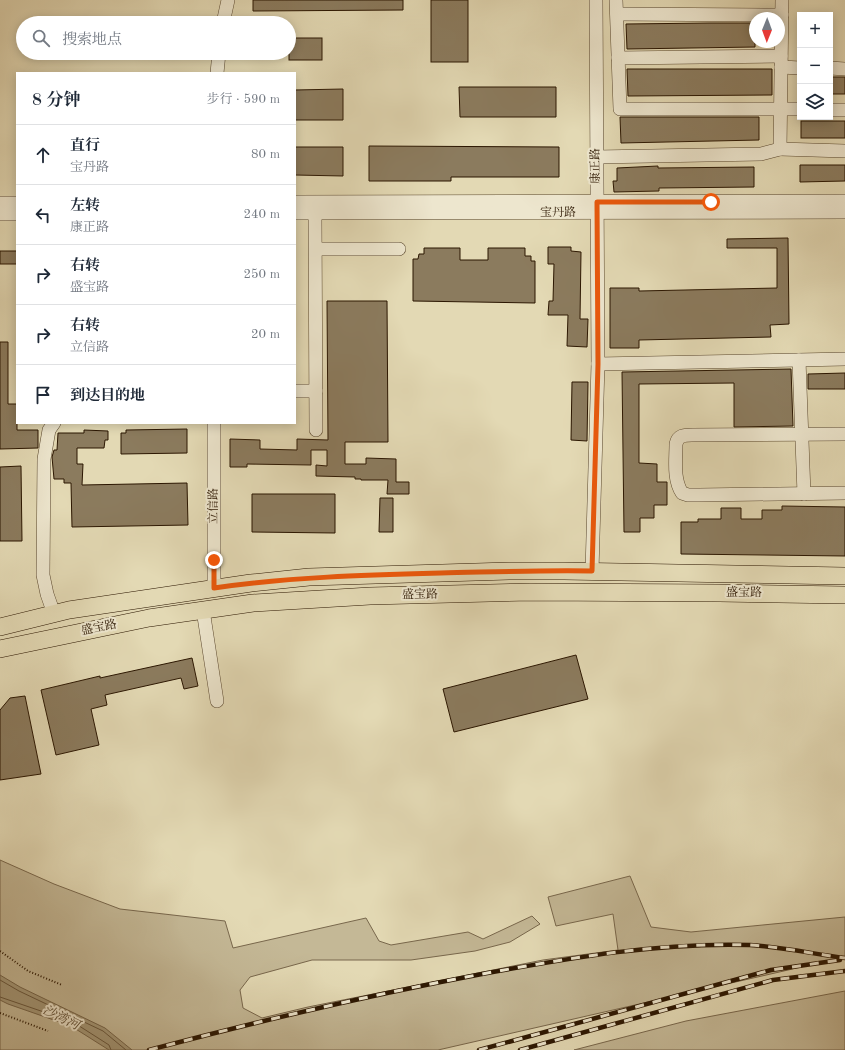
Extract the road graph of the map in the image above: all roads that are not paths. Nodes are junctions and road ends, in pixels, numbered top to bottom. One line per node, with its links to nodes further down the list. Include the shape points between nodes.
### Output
1 (228, 0): 8 (street)
2 (596, 0): 23 (street, 康正路)
3 (616, 0): 6 (street)
4 (782, 0): 5 (street)
5 (782, 12)
6 (617, 14): 7 (street); 10 (street)
7 (749, 15)
8 (225, 16)
9 (781, 48): 12 (street)
10 (618, 58): 12 (street); 17 (street, via 620,108)
11 (218, 60): 16 (street)
12 (781, 62): 13 (street); 17 (street)
13 (797, 67)
14 (833, 68): 15 (street)
15 (845, 69)
16 (217, 72)
17 (780, 108): 18 (street); 21 (street)
18 (797, 109)
19 (833, 110): 20 (street)
20 (845, 110)
21 (780, 149): 22 (street); 23 (street, via 761,154)
22 (845, 151)
23 (596, 157): 28 (street, 康正路)
24 (845, 201): 28 (street, 宝丹路)
25 (0, 202): 26 (street)
26 (16, 202)
27 (296, 202): 28 (street, 宝丹路)
28 (597, 207): 29 (street, 宝丹路); 31 (street, 宝丹路); 38 (street, 康正路)
29 (845, 212)
30 (296, 213): 31 (street, 宝丹路)
31 (315, 213): 34 (street)
32 (0, 214): 33 (street)
33 (16, 214)
34 (316, 249): 35 (street); 40 (street)
35 (399, 249)
36 (845, 359): 37 (street)
37 (799, 360): 38 (street); 44 (street)
38 (598, 364): 48 (street, 康正路)
39 (296, 391): 40 (street)
40 (316, 391): 43 (street)
41 (53, 424): 53 (street, via 44,459 43,575)
42 (214, 424): 50 (street, 立信路)
43 (316, 430)
44 (803, 434): 45 (street); 47 (street); 47 (street, via 681,436 676,444 676,476 677,486 682,493 688,495)
45 (845, 434)
46 (845, 493): 47 (street)
47 (804, 494)
48 (592, 571): 49 (main road, 盛宝路); 50 (main road, 盛宝路, via 309,577)
49 (845, 576)
50 (214, 588): 53 (main road, 盛宝路)
51 (845, 595): 52 (main road, 盛宝路, via 507,593 354,597 253,603)
52 (203, 610): 55 (main road, 盛宝路); 56 (street)
53 (54, 614): 54 (main road, 盛宝路)
54 (0, 627)
55 (0, 649)
56 (217, 701)

